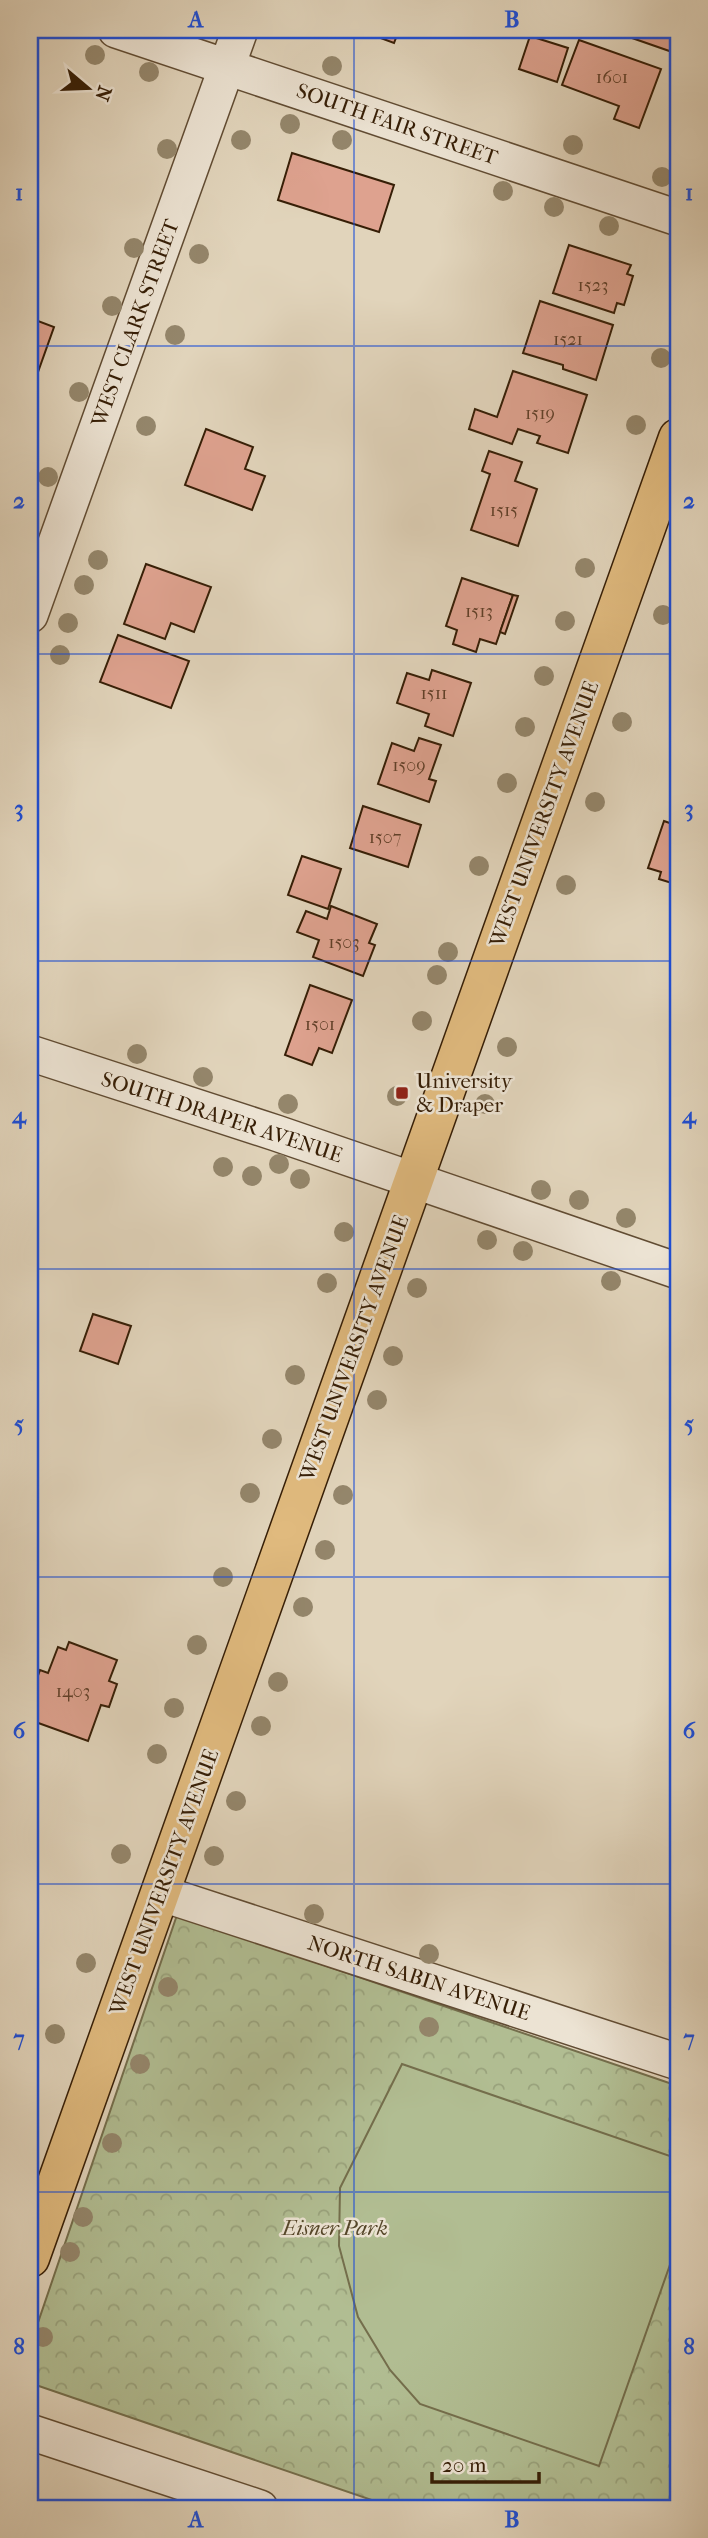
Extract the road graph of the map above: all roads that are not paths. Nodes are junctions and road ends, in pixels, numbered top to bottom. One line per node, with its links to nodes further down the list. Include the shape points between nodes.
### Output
1 (116, 30): 3 (street, SOUTH FAIR STREET)
2 (240, 30): 3 (street, WEST CLARK STREET)
3 (227, 67): 4 (street, SOUTH FAIR STREET); 6 (street, WEST CLARK STREET)
4 (678, 218)
5 (678, 438): 8 (main road, WEST UNIVERSITY AVENUE)
6 (30, 615)
7 (30, 1053): 8 (street, SOUTH DRAPER AVENUE)
8 (413, 1181): 9 (street, SOUTH DRAPER AVENUE); 10 (main road, WEST UNIVERSITY AVENUE)
9 (678, 1270)
10 (160, 1893): 11 (street, NORTH SABIN AVENUE); 12 (main road, WEST UNIVERSITY AVENUE)
11 (678, 2062)
12 (30, 2258)
13 (30, 2432): 14 (street)
14 (260, 2508)

